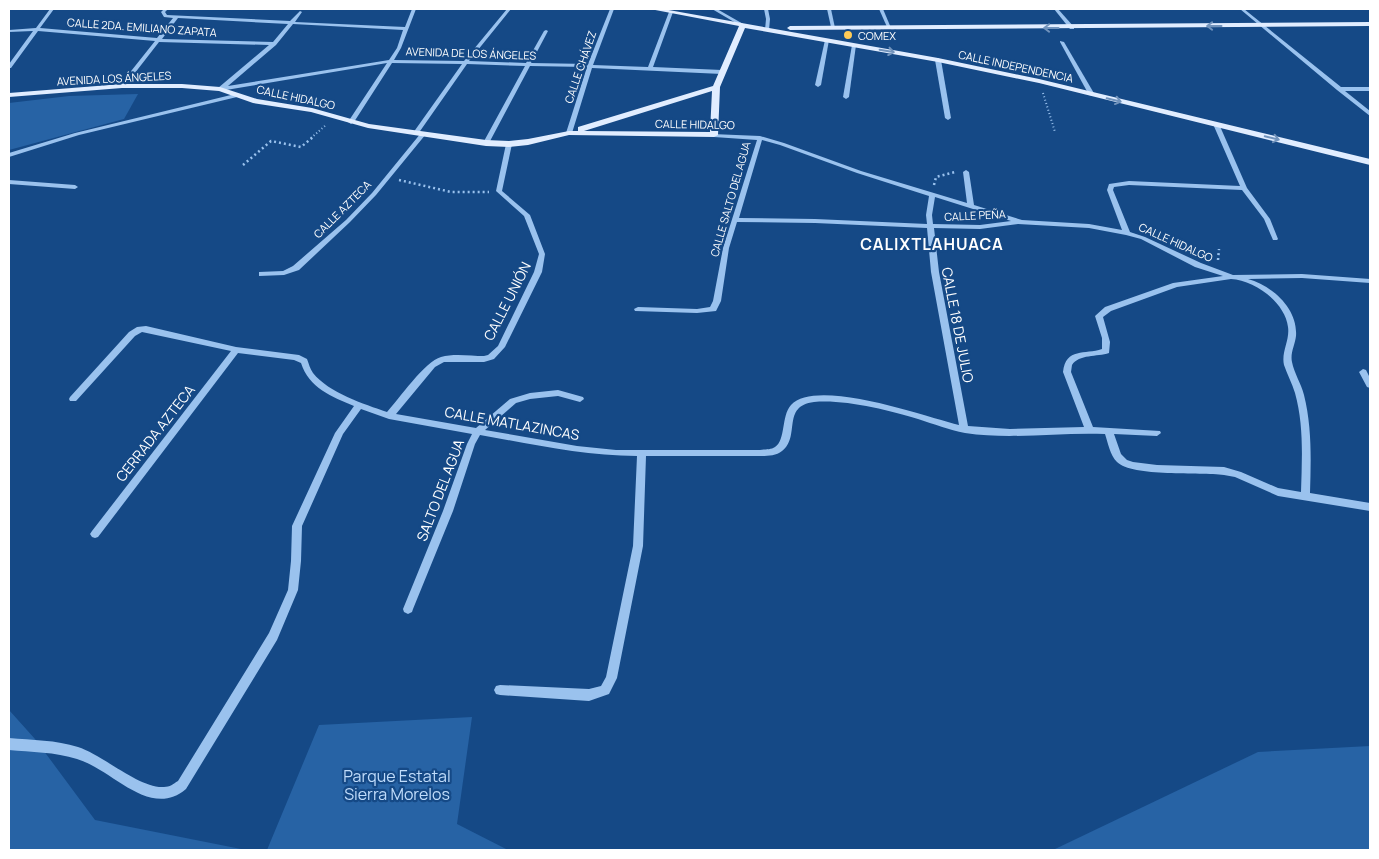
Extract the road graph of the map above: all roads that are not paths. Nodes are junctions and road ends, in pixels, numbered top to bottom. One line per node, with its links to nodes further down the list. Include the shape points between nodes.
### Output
1 (52, 9): 25 (street)
2 (166, 9): 17 (street, via 163,14)
3 (414, 9): 26 (street)
4 (509, 9): 37 (street)
5 (612, 9): 39 (street, CALLE CHÁVEZ)
6 (653, 9): 15 (main road, CALLE INDEPENDENCIA)
7 (714, 9): 16 (street)
8 (728, 9): 16 (street)
9 (766, 9): 27 (street)
10 (829, 9): 22 (street)
11 (881, 9): 23 (street)
12 (1242, 9): 21 (street)
13 (1058, 11): 24 (street)
14 (300, 12): 18 (street)
15 (671, 12): 20 (main road, CALLE INDEPENDENCIA); 41 (street)
16 (728, 16): 20 (street)
17 (176, 17): 18 (street); 30 (street)
18 (293, 22): 26 (street); 33 (street)
19 (1370, 24): 21 (main road)
20 (743, 25): 27 (main road, CALLE INDEPENDENCIA); 42 (main road)
21 (1263, 26): 24 (main road, one-way to 24); 47 (street)
22 (833, 28): 23 (main road); 27 (main road)
23 (889, 28): 24 (main road, one-way to 23)
24 (1072, 28)
25 (37, 29): 28 (street, CALLE 2DA. EMILIANO ZAPATA); 30 (street, CALLE 2DA. EMILIANO ZAPATA); 40 (street)
26 (408, 30): 36 (street)
27 (768, 30): 31 (main road, CALLE INDEPENDENCIA)
28 (9, 31)
29 (546, 31): 38 (street)
30 (158, 40): 33 (street, CALLE 2DA. EMILIANO ZAPATA); 43 (street)
31 (827, 40): 34 (main road, CALLE INDEPENDENCIA); 44 (street)
32 (1062, 42): 49 (street)
33 (274, 44): 46 (street)
34 (854, 45): 35 (main road, CALLE INDEPENDENCIA, one-way to 35); 52 (street)
35 (938, 60): 49 (main road, CALLE INDEPENDENCIA); 54 (street)
36 (391, 61): 37 (street, AVENIDA DE LOS ÁNGELES); 46 (street, AVENIDA DE LOS ÁNGELES); 55 (street)
37 (466, 62): 38 (street, AVENIDA DE LOS ÁNGELES); 58 (street)
38 (529, 65): 39 (street, AVENIDA DE LOS ÁNGELES); 61 (street)
39 (590, 66): 41 (street, AVENIDA DE LOS ÁNGELES); 57 (street, CALLE CHÁVEZ)
40 (9, 67)
41 (650, 68): 42 (street, AVENIDA DE LOS ÁNGELES)
42 (722, 72): 45 (main road)
43 (122, 86): 46 (main road, AVENIDA LOS ÁNGELES); 50 (main road, AVENIDA LOS ÁNGELES)
44 (818, 86)
45 (716, 87): 57 (main road); 59 (main road)
46 (220, 89): 51 (main road)
47 (1339, 89): 48 (street); 53 (street)
48 (1370, 89)
49 (1092, 95): 56 (main road, CALLE INDEPENDENCIA, one-way to 56)
50 (9, 96)
51 (235, 96): 55 (main road, CALLE HIDALGO, via 297,107); 63 (street, CALLE HIDALGO, via 77,134)
52 (846, 97)
53 (1370, 114)
54 (948, 118)
55 (351, 122): 58 (main road, CALLE HIDALGO)
56 (1216, 124): 64 (main road, CALLE INDEPENDENCIA, one-way to 64); 68 (street)
57 (569, 133): 59 (main road, CALLE HIDALGO); 62 (main road, CALLE HIDALGO)
58 (419, 134): 61 (main road, CALLE HIDALGO); 76 (street, CALLE AZTECA, via 389,176 348,221 296,268 284,273)
59 (714, 135): 60 (street, CALLE HIDALGO)
60 (760, 138): 69 (street, CALLE HIDALGO); 71 (street, CALLE SALTO DEL AGUA)
61 (486, 143): 62 (main road, CALLE HIDALGO)
62 (509, 144): 86 (street, CALLE UNIÓN, via 499,191 527,215 542,254 530,289 501,347 491,357 442,359 432,365)
63 (9, 155)
64 (1370, 162)
65 (966, 172): 70 (street)
66 (9, 182): 67 (street)
67 (75, 187)
68 (1244, 188): 74 (street, via 1111,185 1110,190); 75 (street, via 1267,219)
69 (932, 194): 70 (street, CALLE HIDALGO); 73 (street, CALLE 18 DE JULIO)
70 (971, 206): 72 (street, CALLE HIDALGO)
71 (734, 220): 73 (street, CALLE PEÑA); 79 (street, CALLE SALTO DEL AGUA, via 713,308 697,311)
72 (1021, 222): 73 (street, CALLE PEÑA, via 980,227); 74 (street, CALLE HIDALGO, via 1089,226)
73 (930, 227): 87 (street, CALLE 18 DE JULIO, via 937,292)
74 (1127, 233): 77 (street, CALLE HIDALGO, via 1198,266)
75 (1275, 239)
76 (262, 274)
77 (1232, 277): 78 (street, CALLE HIDALGO, via 1302,276); 88 (street, via 1176,285 1101,313 1106,351 1076,357 1066,364); 93 (street, via 1269,292 1282,305 1291,324 1292,337 1287,357 1300,395 1304,421)
78 (1370, 281)
79 (638, 309)
80 (236, 350): 83 (street, CALLE MATLAZINCAS, via 180,335 140,329); 85 (street, CALLE MATLAZINCAS, via 302,359 316,382); 95 (street, CERRADA AZTECA)
81 (1367, 373): 82 (street)
82 (1370, 385)
83 (73, 399)
84 (580, 399): 90 (street, SALTO DEL AGUA, via 558,393 530,396 513,402)
85 (359, 406): 86 (street, CALLE MATLAZINCAS); 98 (street, via 338,433 297,526 293,590 273,636 182,785 172,792 146,791 79,753)
86 (389, 416): 90 (street, CALLE MATLAZINCAS)
87 (964, 429): 88 (street, via 996,432); 92 (street, CALLE MATLAZINCAS, via 901,411 813,399 794,406 783,445 777,450)
88 (1090, 430): 89 (street)
89 (1109, 431): 91 (street); 93 (street, via 1115,452 1125,463 1223,471 1237,474 1264,488)
90 (477, 432): 92 (street, CALLE MATLAZINCAS, via 577,449); 96 (street, SALTO DEL AGUA)
91 (1157, 433)
92 (642, 454): 97 (street, via 638,546 612,678 605,690 589,695)
93 (1305, 497): 94 (street)
94 (1370, 507)
95 (95, 534)
96 (408, 609)
97 (500, 690)
98 (9, 744)

